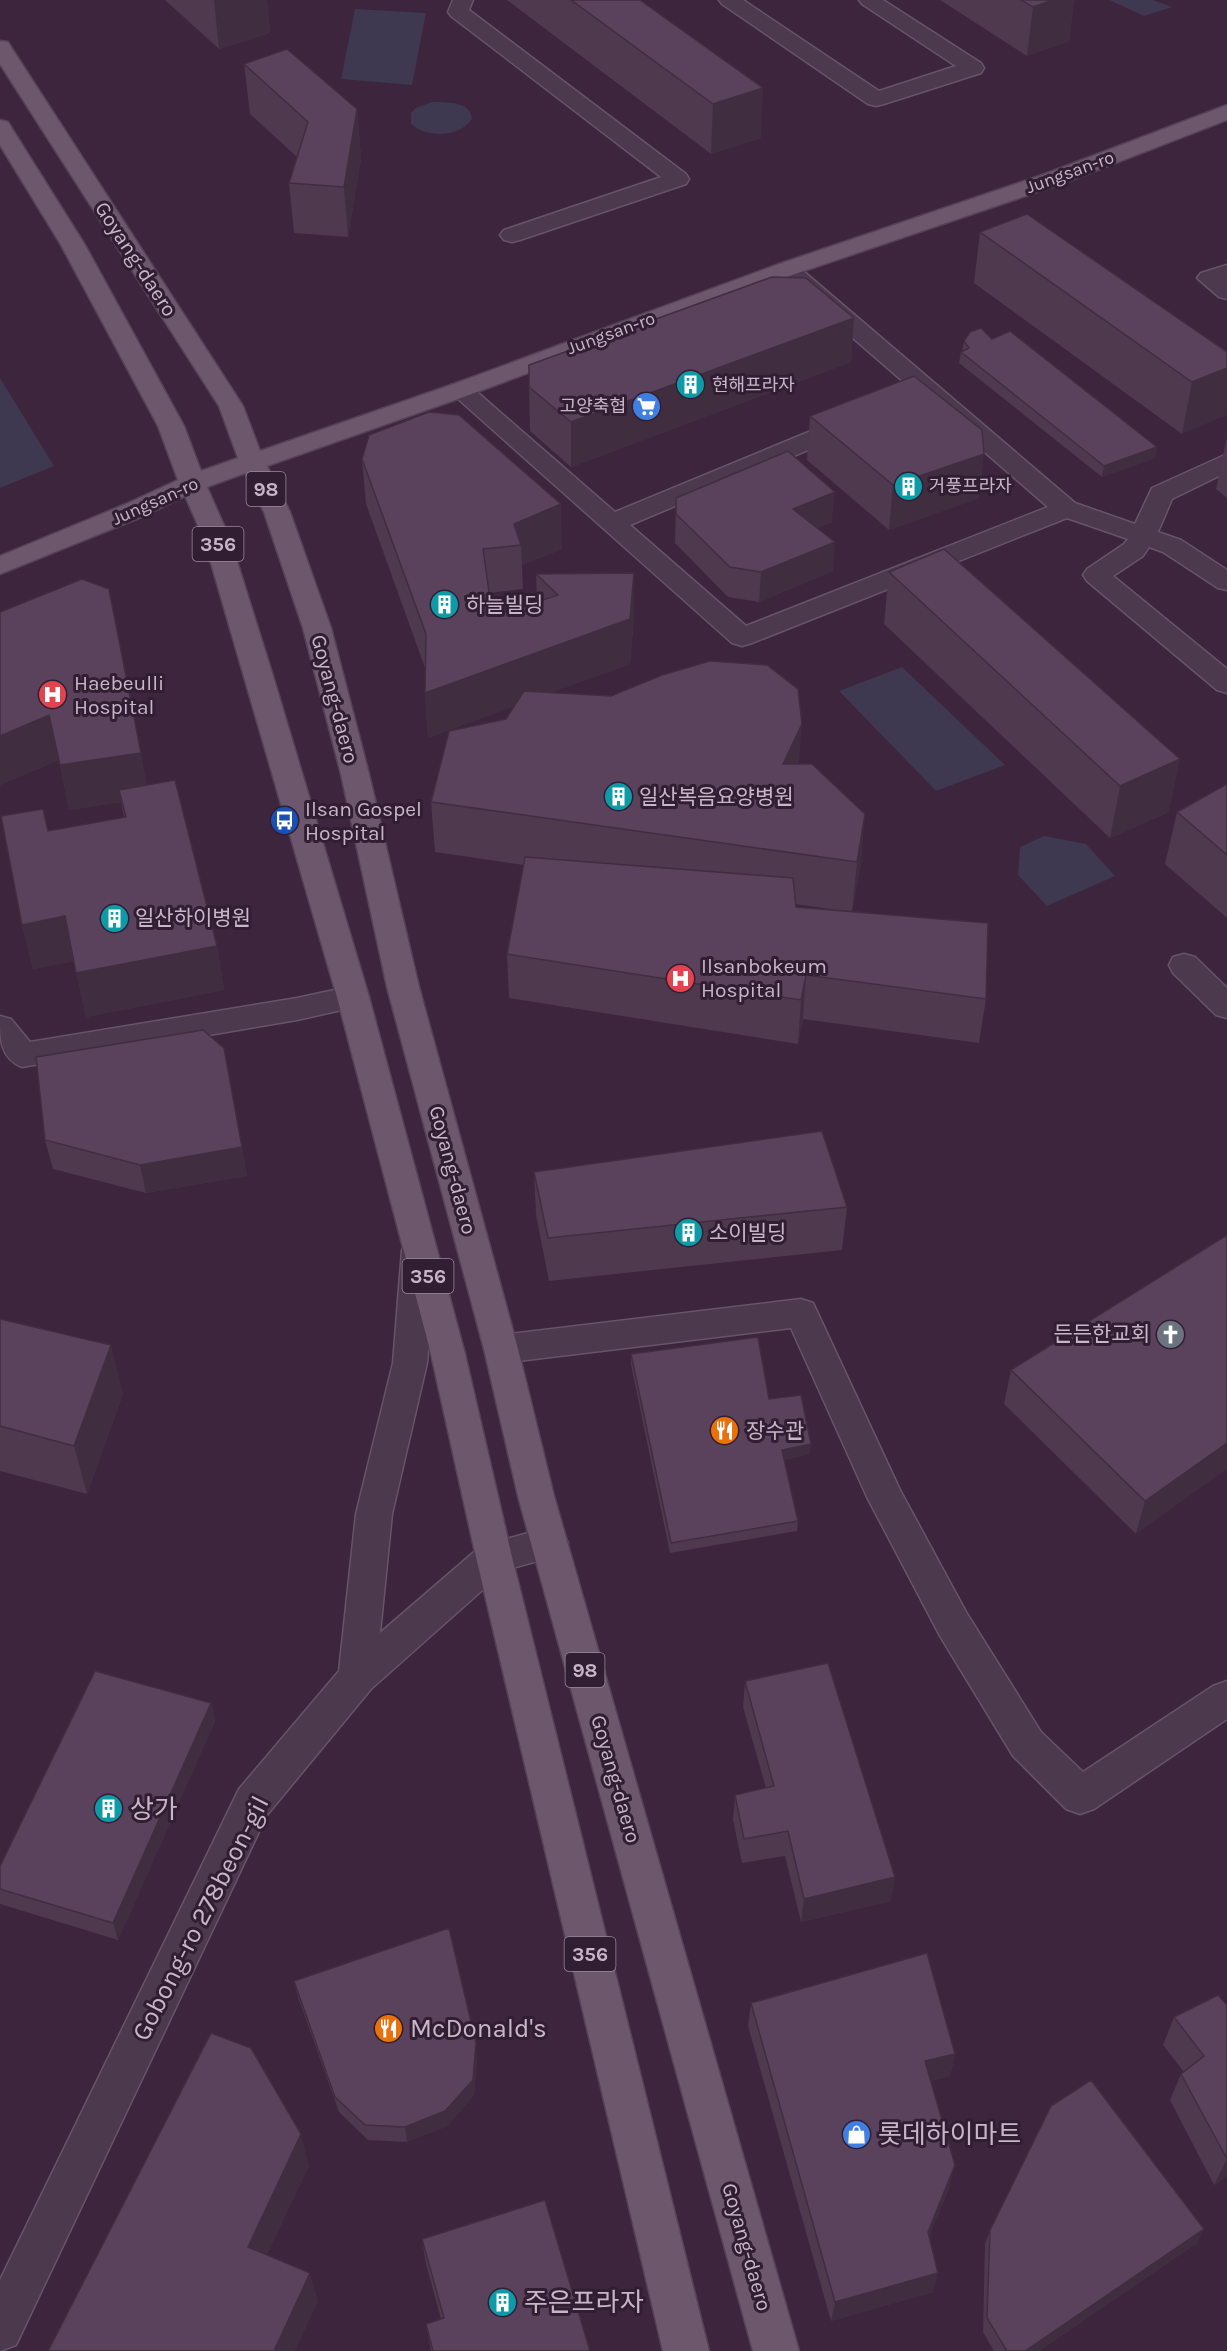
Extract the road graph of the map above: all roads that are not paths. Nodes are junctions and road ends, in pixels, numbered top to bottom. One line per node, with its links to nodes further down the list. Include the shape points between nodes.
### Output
1 (463, 0): 7 (street, via 458,12 678,179)
2 (729, 0): 3 (street, via 876,99 973,69)
3 (869, 0)
4 (0, 47): 13 (main road, Goyang-daero / 98, via 231,406)
5 (1227, 112): 8 (main road, Jungsan-ro, via 1053,179)
6 (0, 127): 15 (main road, 356, via 73,245 171,426)
7 (512, 236)
8 (787, 269): 11 (main road, Jungsan-ro); 16 (street, via 917,395)
9 (1227, 272): 10 (street, via 1209,278)
10 (1227, 292)
11 (460, 390): 13 (main road, Jungsan-ro); 17 (street)
12 (874, 413): 17 (street)
13 (252, 462): 15 (main road, Jungsan-ro); 27 (main road, Goyang-daero / 98, via 277,512 317,628 403,987)
14 (1227, 462): 18 (street, via 1161,494)
15 (192, 483): 19 (main road, Jungsan-ro); 23 (main road, 356, via 220,551)
16 (1066, 509): 17 (street, via 742,637); 18 (street)
17 (612, 523)
18 (1143, 536): 20 (street, via 1172,546); 21 (street, via 1134,550 1096,575)
19 (0, 566)
20 (1227, 582)
21 (1227, 684)
22 (1184, 965): 24 (street)
23 (353, 997): 25 (street, via 22,1055); 26 (main road, 356)
24 (1227, 1007)
25 (0, 1027)
26 (419, 1243): 29 (main road, 356); 30 (street, via 410,1363 374,1514)
27 (501, 1349): 28 (main road, Goyang-daero / 98); 31 (street, via 801,1313 885,1497 952,1624 1027,1744 1080,1796)
28 (550, 1543): 29 (street, Gobong-ro 278beon-gil); 34 (main road, Goyang-daero / 98)
29 (494, 1557): 30 (street, Gobong-ro 278beon-gil); 33 (main road, 356)
30 (357, 1677): 32 (street, Gobong-ro 278beon-gil, via 253,1802)
31 (1227, 1698)
32 (0, 2329)
33 (686, 2351)
34 (776, 2351)

